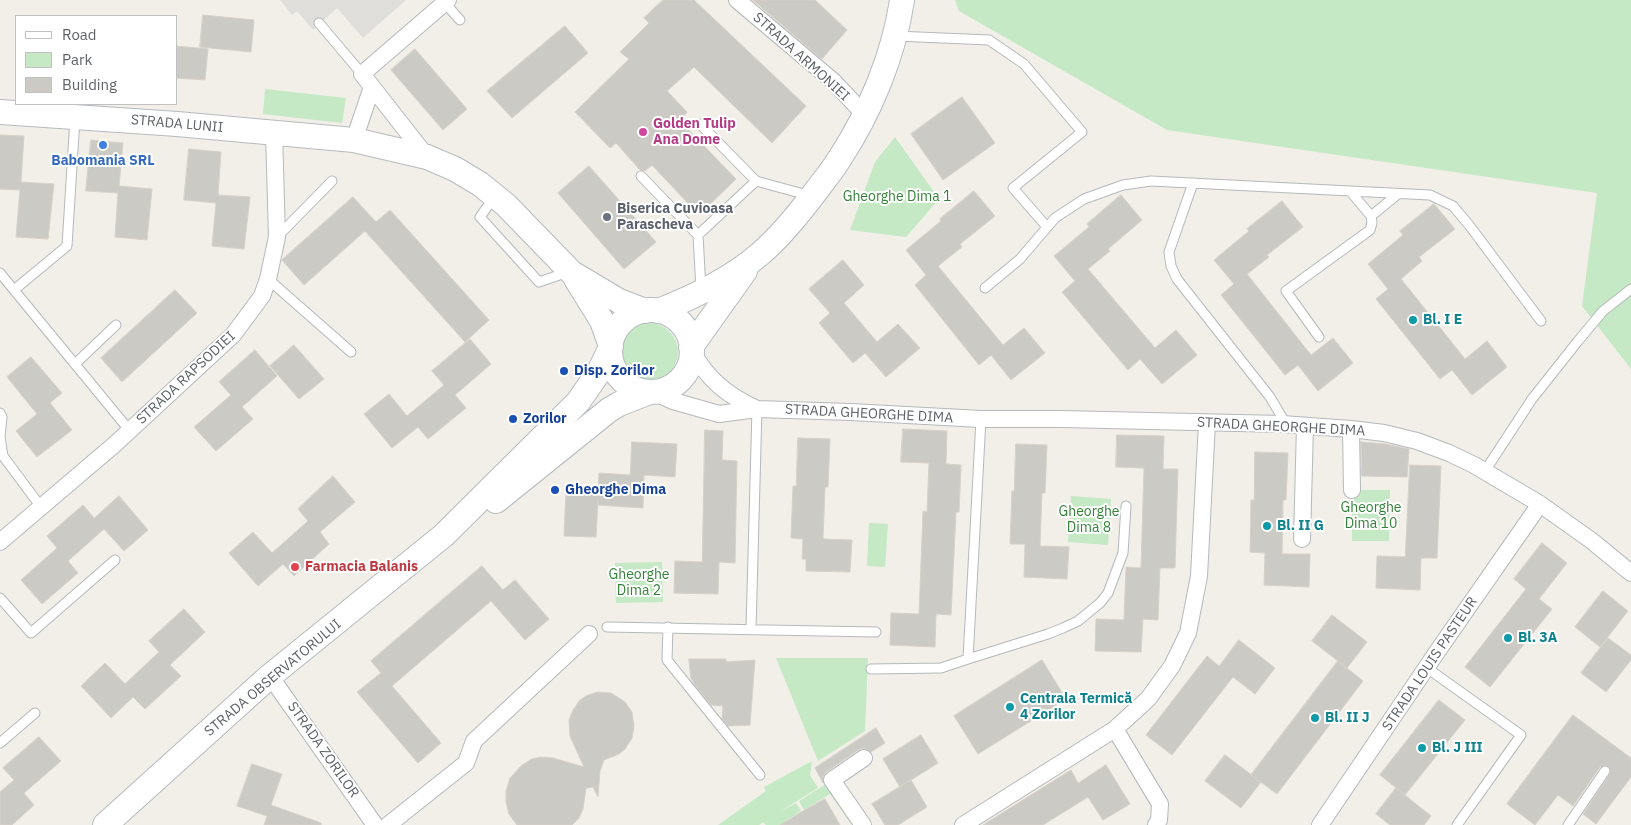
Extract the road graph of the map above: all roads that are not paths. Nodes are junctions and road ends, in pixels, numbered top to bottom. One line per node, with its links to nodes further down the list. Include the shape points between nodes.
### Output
1 (737, 0): 9 (street, STRADA ARMONIEI, via 833,81)
2 (902, 0): 6 (main road)
3 (447, 1): 4 (lane); 7 (street)
4 (460, 20)
5 (319, 23): 7 (lane)
6 (895, 36): 9 (main road); 23 (lane, via 988,40 1024,64 1082,132 1013,188)
7 (367, 80): 13 (street); 14 (street)
8 (0, 112): 10 (main road, STRADA LUNII)
9 (865, 115): 21 (main road, via 840,159)
10 (76, 116): 12 (main road, STRADA LUNII); 32 (lane, via 67,246)
11 (700, 124): 16 (lane)
12 (274, 132): 13 (main road, STRADA LUNII); 25 (street, STRADA RAPSODIEI)
13 (354, 140): 14 (main road, STRADA LUNII)
14 (426, 157): 27 (main road, STRADA LUNII, via 455,169 495,196)
15 (641, 176): 24 (lane)
16 (756, 180): 21 (lane); 24 (lane)
17 (332, 181): 25 (lane)
18 (1192, 183): 19 (lane); 23 (lane, via 1151,181 1123,185 1084,199 1055,218); 47 (lane, via 1170,252 1171,266 1177,279 1270,396 1283,419)
19 (1350, 191): 20 (lane); 22 (lane)
20 (1398, 194): 22 (lane); 35 (lane, via 1430,195 1453,206)
21 (812, 196): 26 (main road, via 797,217)
22 (1371, 216): 37 (lane, via 1370,230 1286,291)
23 (1047, 228): 30 (lane, via 1020,259)
24 (698, 235): 33 (lane)
25 (277, 237): 29 (street, STRADA RAPSODIEI)
26 (759, 255): 33 (main road); 39 (main road, via 740,277)
27 (571, 272): 34 (main road, STRADA LUNII, via 619,301); 38 (main road, STRADA LUNII, via 602,321)
28 (0, 273): 32 (lane)
29 (268, 279): 40 (lane); 50 (street, STRADA RAPSODIEI, via 262,296 233,336)
30 (984, 288)
31 (1631, 289): 51 (lane, via 1603,311 1578,341 1532,399)
32 (14, 290): 41 (lane)
33 (701, 292): 34 (main road)
34 (651, 311): 38 (main road, via 626,319 618,327); 39 (main road, via 672,316 683,326)
35 (1541, 321)
36 (116, 326): 41 (lane)
37 (1319, 337)
38 (610, 347): 42 (main road, via 613,366 622,380 635,389); 56 (main road, STRADA OBSERVATORULUI, via 599,372 578,402)
39 (692, 349): 42 (main road, via 690,364 683,376 667,389); 43 (street, STRADA GHEORGHE DIMA, via 706,374 739,401)
40 (351, 352)
41 (75, 364): 50 (lane)
42 (651, 392): 43 (street, STRADA GHEORGHE DIMA, via 719,414); 56 (main road, STRADA OBSERVATORULUI, via 609,410 475,518)
43 (757, 409): 45 (street, STRADA GHEORGHE DIMA); 64 (lane)
44 (0, 413): 55 (lane, via 3,456)
45 (981, 419): 46 (street, STRADA GHEORGHE DIMA); 67 (lane)
46 (1207, 424): 47 (street, STRADA GHEORGHE DIMA); 72 (street, via 1199,576 1188,633 1172,666 1148,699)
47 (1282, 424): 48 (street, STRADA GHEORGHE DIMA)
48 (1305, 426): 49 (street, STRADA GHEORGHE DIMA); 57 (street)
49 (1350, 429): 51 (street, STRADA GHEORGHE DIMA, via 1417,441 1449,452); 52 (street)
50 (130, 430): 55 (street, STRADA RAPSODIEI)
51 (1485, 471): 53 (street, STRADA GHEORGHE DIMA)
52 (1352, 490)
53 (1540, 504): 60 (street, STRADA GHEORGHE DIMA); 68 (street, STRADA LOUIS PASTEUR)
54 (1126, 506): 67 (lane, via 1123,553 1108,592 1100,603 1078,621 1063,628)
55 (41, 507): 58 (street, STRADA RAPSODIEI)
56 (444, 535): 70 (main road, STRADA OBSERVATORULUI)
57 (1302, 539)
58 (0, 542)
59 (115, 560): 61 (lane, via 31,633)
60 (1631, 573)
61 (0, 598)
62 (607, 627): 63 (lane)
63 (668, 628): 64 (lane); 76 (lane, via 667,660)
64 (752, 629): 65 (lane)
65 (876, 632)
66 (590, 634): 79 (street, via 474,741 466,764)
67 (968, 659): 69 (lane, via 941,668)
68 (1427, 668): 83 (street, STRADA LOUIS PASTEUR); 84 (lane, via 1521,736)
69 (870, 669)
70 (270, 676): 77 (main road, STRADA OBSERVATORULUI); 78 (street, STRADA ZORILOR)
71 (35, 712): 73 (lane)
72 (1115, 729): 81 (street); 82 (street, via 1160,804)
73 (0, 743)
74 (864, 758): 80 (street, via 832,780)
75 (1605, 771): 85 (lane)
76 (760, 775)
77 (105, 825)
78 (375, 825)
79 (388, 825)
80 (863, 825)
81 (963, 825)
82 (1156, 825)
83 (1320, 825)
84 (1457, 825)
85 (1568, 825)

